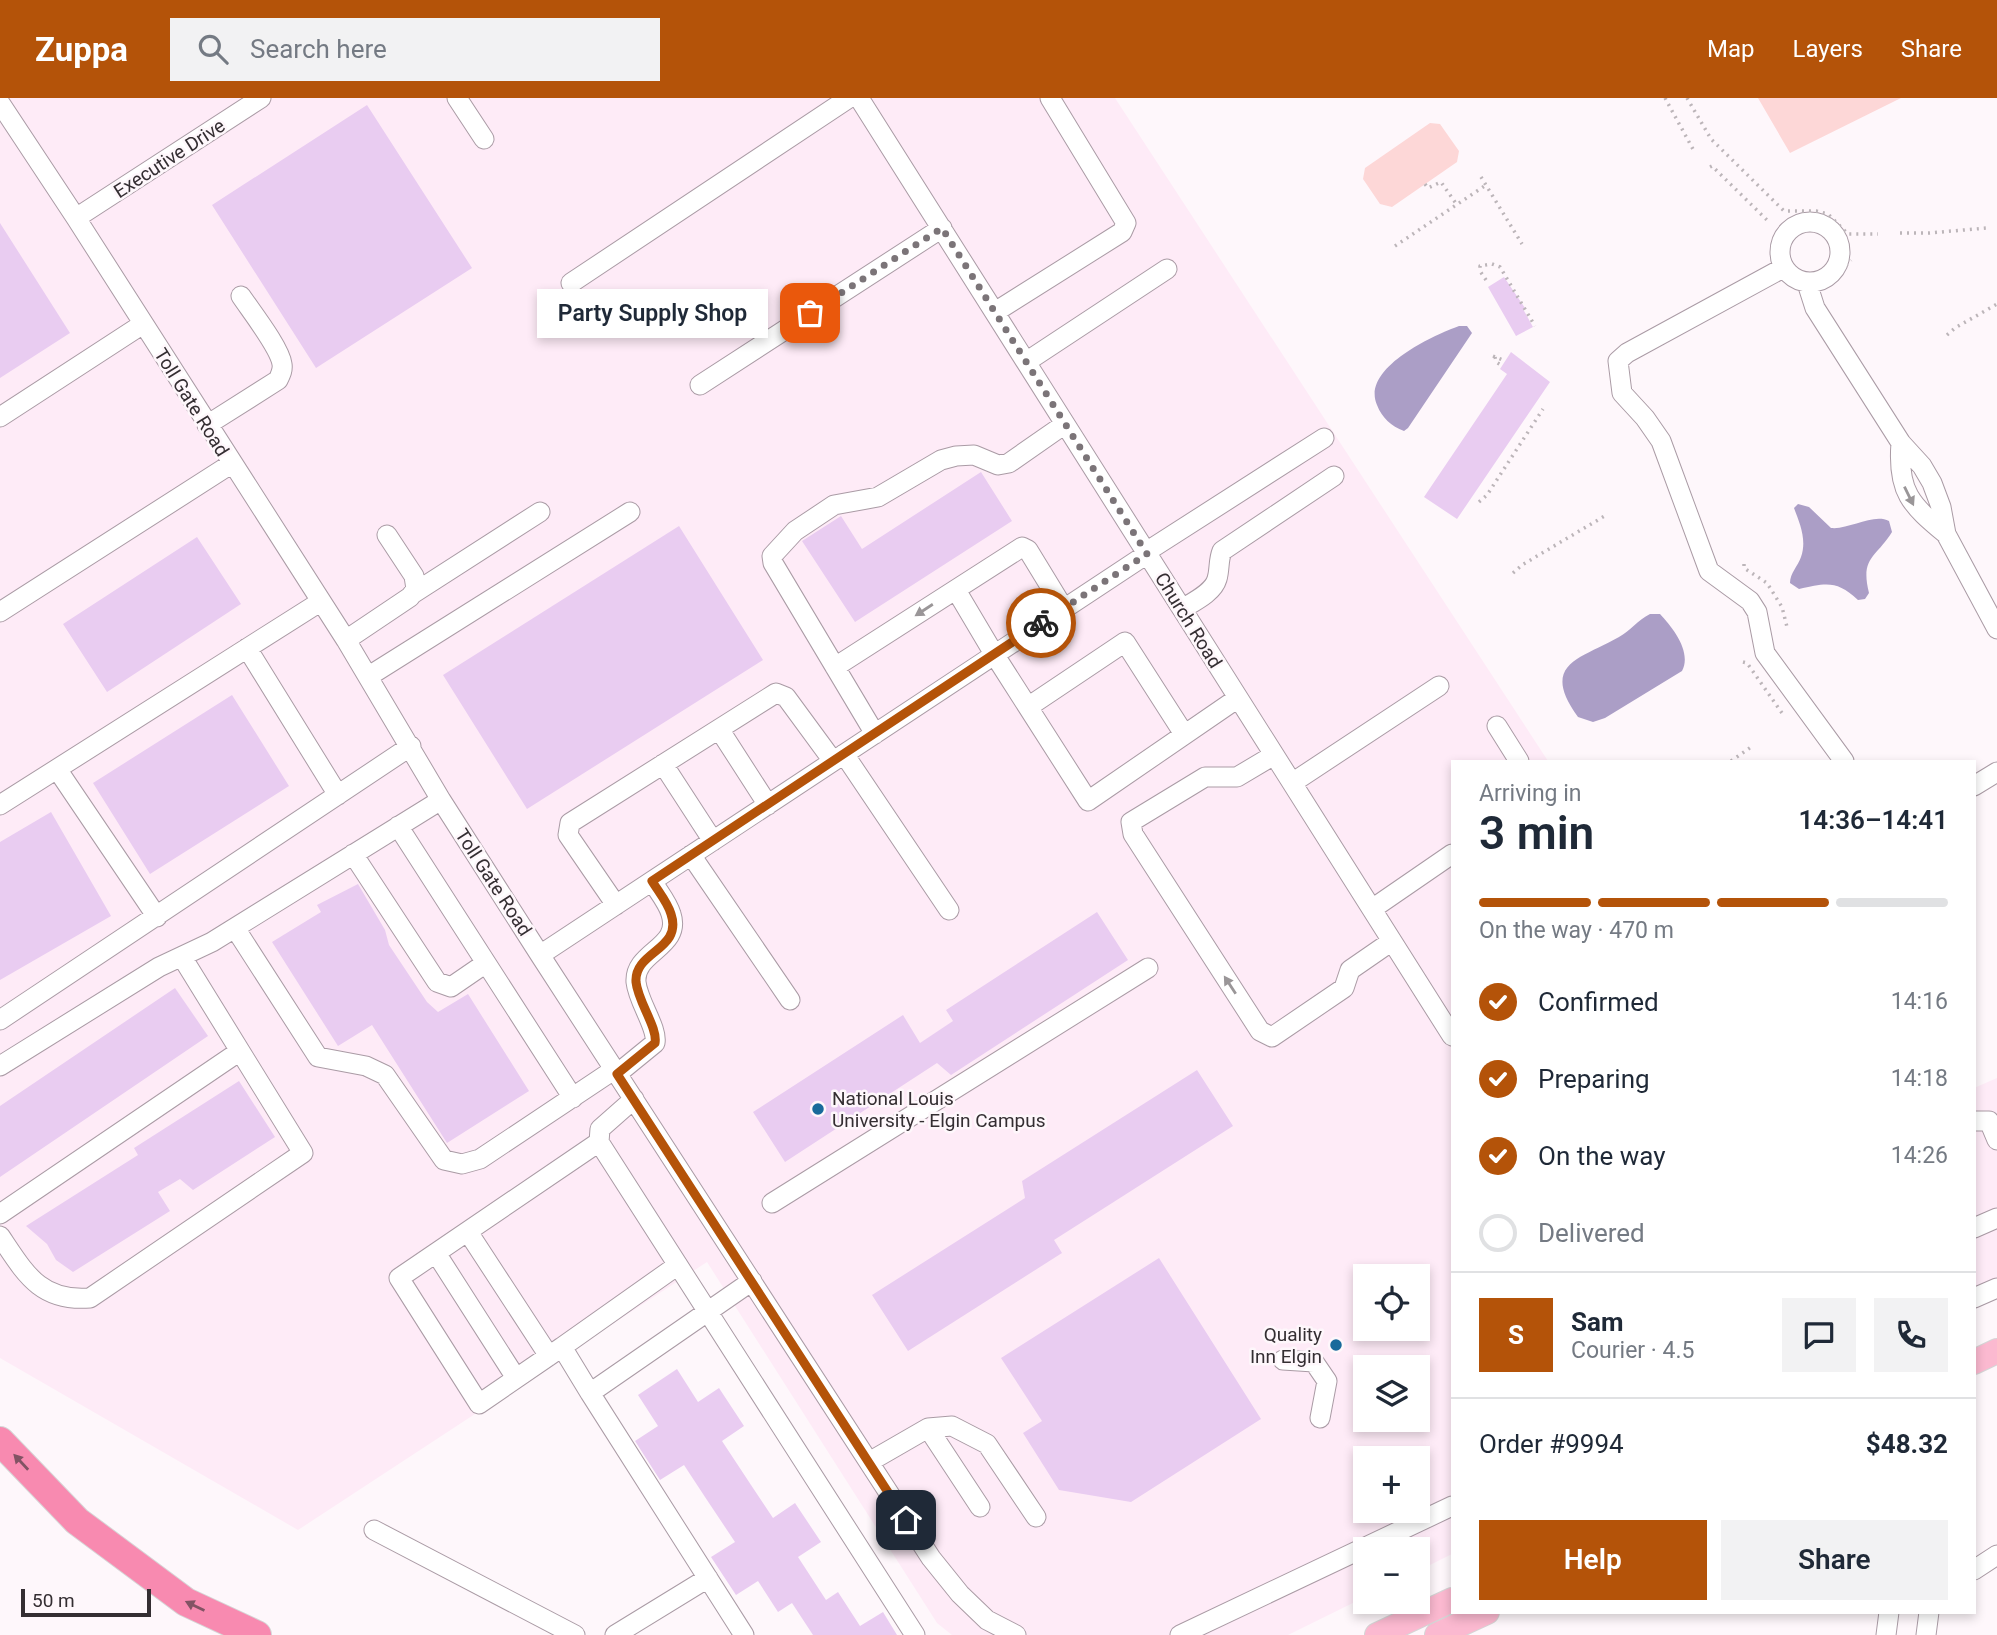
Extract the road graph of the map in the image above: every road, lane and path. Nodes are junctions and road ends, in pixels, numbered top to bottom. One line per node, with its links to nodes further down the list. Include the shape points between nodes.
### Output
1 (261, 98): 16 (street, Executive Drive)
2 (457, 98): 9 (street)
3 (849, 98): 28 (street)
4 (859, 98): 18 (street, Church Road)
5 (1050, 98): 32 (street, via 1126,223 1122,232)
6 (1665, 98): 10 (path)
7 (1687, 98): 21 (path, via 1711,139 1784,211 1822,212 1848,234)
8 (0, 103): 16 (street, Toll Gate Road)
9 (484, 139)
10 (1694, 151)
11 (1710, 167): 17 (path)
12 (1481, 177): 14 (path)
13 (1425, 184): 15 (path, via 1428,188 1441,181)
14 (1486, 186): 15 (path); 22 (path)
15 (1457, 205): 23 (path)
16 (76, 218): 33 (street, Toll Gate Road)
17 (1768, 221)
18 (942, 228): 32 (street, Church Road); 39 (street)
19 (1987, 228): 20 (path)
20 (1900, 233)
21 (1878, 234)
22 (1521, 244)
23 (1395, 246)
24 (1851, 260): 29 (path, via 1840,274)
25 (1783, 268): 29 (street); 29 (street, via 1779,249 1787,232 1805,222 1824,226 1838,240 1839,260); 83 (street, via 1628,353 1618,361 1621,387 1661,441 1709,571 1750,601 1757,612 1765,653)
26 (1167, 269): 37 (street)
27 (1486, 280): 34 (path, via 1480,266 1500,267)
28 (571, 284)
29 (1815, 288): 62 (street, via 1812,303 1901,443 1902,478 1915,508 1947,534)
30 (241, 296): 42 (street, via 276,350 282,371 278,380)
31 (1997, 304): 35 (path)
32 (995, 312): 37 (street, Church Road)
33 (143, 324): 41 (street); 42 (street, Toll Gate Road)
34 (1535, 327)
35 (1947, 335)
36 (1505, 361): 38 (path, via 1494,357)
37 (1026, 362): 43 (street, Church Road)
38 (1501, 365)
39 (700, 385)
40 (1543, 410): 47 (path)
41 (0, 417)
42 (207, 425): 45 (street, Toll Gate Road)
43 (1065, 425): 52 (street, Church Road); 67 (street, via 1009,463 956,456 878,497 834,505 777,549 773,563)
44 (1324, 438): 52 (street)
45 (231, 464): 57 (street, Toll Gate Road); 60 (street)
46 (1334, 476): 59 (street, via 1222,551 1214,585)
47 (1479, 502)
48 (540, 512): 56 (street)
49 (630, 512): 68 (street)
50 (1608, 514): 54 (path)
51 (387, 535): 56 (street, via 414,576)
52 (1147, 553): 58 (street); 59 (street, Church Road)
53 (1744, 564): 61 (path, via 1767,583 1782,607)
54 (1513, 573)
55 (956, 590): 58 (street, via 1022,547); 65 (street); 67 (street, one-way to 67)
56 (414, 593): 63 (street)
57 (320, 601): 63 (street, Toll Gate Road); 64 (street)
58 (1064, 609): 65 (street)
59 (1182, 609): 70 (street, Church Road)
60 (0, 612)
61 (1787, 627)
62 (1997, 629)
63 (346, 639): 68 (street, Toll Gate Road)
64 (247, 648): 85 (street); 89 (street)
65 (994, 654): 71 (street); 75 (street)
66 (1743, 662): 72 (path)
67 (835, 667): 75 (street)
68 (369, 676): 78 (street, Toll Gate Road)
69 (1439, 687): 87 (street)
70 (1238, 698): 76 (street); 79 (street, Church Road)
71 (1028, 707): 76 (street, via 1125,642); 76 (street, via 1088,801)
72 (1782, 713)
73 (1497, 726): 81 (street)
74 (719, 729): 80 (street, via 776,693 786,697); 84 (street); 92 (street)
75 (875, 733): 80 (street)
76 (1184, 734)
77 (1754, 745): 82 (path)
78 (411, 746): 89 (street); 90 (street, Toll Gate Road)
79 (1274, 755): 87 (street, Church Road); 104 (street, one-way to 79, via 1350,970 1344,988 1272,1037 1260,1031 1133,834 1131,822 1205,777 1237,777)
80 (839, 758): 92 (street); 101 (street)
81 (1518, 760)
82 (1732, 760)
83 (1843, 760)
84 (663, 764): 94 (street); 99 (street, via 570,824 568,835)
85 (57, 769): 91 (street); 102 (street)
86 (1997, 772): 88 (street)
87 (1292, 783): 100 (street, Church Road)
88 (1976, 785)
89 (338, 795): 102 (street)
90 (441, 800): 93 (street); 105 (street, Toll Gate Road)
91 (0, 805)
92 (768, 805): 94 (street)
93 (398, 826): 95 (street); 107 (street)
94 (713, 841): 96 (street)
95 (353, 854): 103 (street); 107 (street, via 437,982 450,987)
96 (691, 855): 98 (street); 109 (street)
97 (1451, 855): 100 (street)
98 (652, 881): 99 (street); 114 (street, via 671,914 673,927 670,940 642,963 636,978 657,1035 655,1043)
99 (616, 905): 105 (street)
100 (1372, 909): 104 (street, Church Road)
101 (948, 911)
102 (157, 917): 110 (street)
103 (235, 928): 106 (street); 115 (street, via 318,1058 385,1074 444,1160 462,1164 480,1159)
104 (1392, 941): 111 (street, Church Road)
105 (540, 955): 114 (street, Toll Gate Road)
106 (182, 957): 112 (street); 113 (street)
107 (486, 964): 115 (street)
108 (1148, 968): 120 (street)
109 (790, 1000)
110 (0, 1020)
111 (1451, 1034)
112 (240, 1051): 121 (street); 125 (street, via 303,1153 90,1298 69,1300 43,1290)
113 (0, 1066)
114 (616, 1071): 115 (street); 116 (street, Toll Gate Road)
115 (573, 1098)
116 (634, 1099): 119 (street, via 600,1129); 128 (street, Toll Gate Road)
117 (1987, 1119): 118 (street)
118 (1997, 1140)
119 (599, 1142): 124 (street); 127 (street)
120 (772, 1203)
121 (0, 1214)
122 (1997, 1219): 123 (street)
123 (1976, 1227)
124 (468, 1231): 126 (street); 132 (street)
125 (0, 1236)
126 (436, 1254): 136 (street); 136 (street, via 399,1278 479,1404)
127 (678, 1265): 131 (street); 132 (street)
128 (752, 1281): 131 (street); 141 (street, Toll Gate Road)
129 (1997, 1288): 130 (street)
130 (1976, 1297)
131 (709, 1312): 137 (street); 158 (street)
132 (555, 1351): 136 (street); 137 (street)
133 (1997, 1351): 135 (main road)
134 (1283, 1360): 138 (street, via 1314,1362 1327,1381)
135 (1976, 1361)
136 (516, 1378)
137 (590, 1393): 148 (street)
138 (1320, 1418)
139 (928, 1428): 141 (street); 143 (street); 144 (street, via 952,1426 987,1444)
140 (0, 1441): 154 (highway, one-way to 140, via 186,1602 77,1521)
141 (869, 1462): 153 (street, Toll Gate Road, via 960,1594)
142 (1451, 1506): 159 (street)
143 (980, 1507)
144 (1036, 1517)
145 (374, 1530): 155 (street)
146 (1997, 1555): 147 (street)
147 (1976, 1569)
148 (708, 1578): 156 (street); 157 (street)
149 (1451, 1600): 160 (main road)
150 (1483, 1614): 161 (main road)
151 (1889, 1614): 162 (street)
152 (1929, 1614): 163 (street)
153 (1008, 1633)
154 (257, 1635)
155 (575, 1635)
156 (615, 1635)
157 (744, 1635)
158 (915, 1635)
159 (1180, 1635)
160 (1377, 1635)
161 (1437, 1635)
162 (1886, 1635)
163 (1926, 1635)

